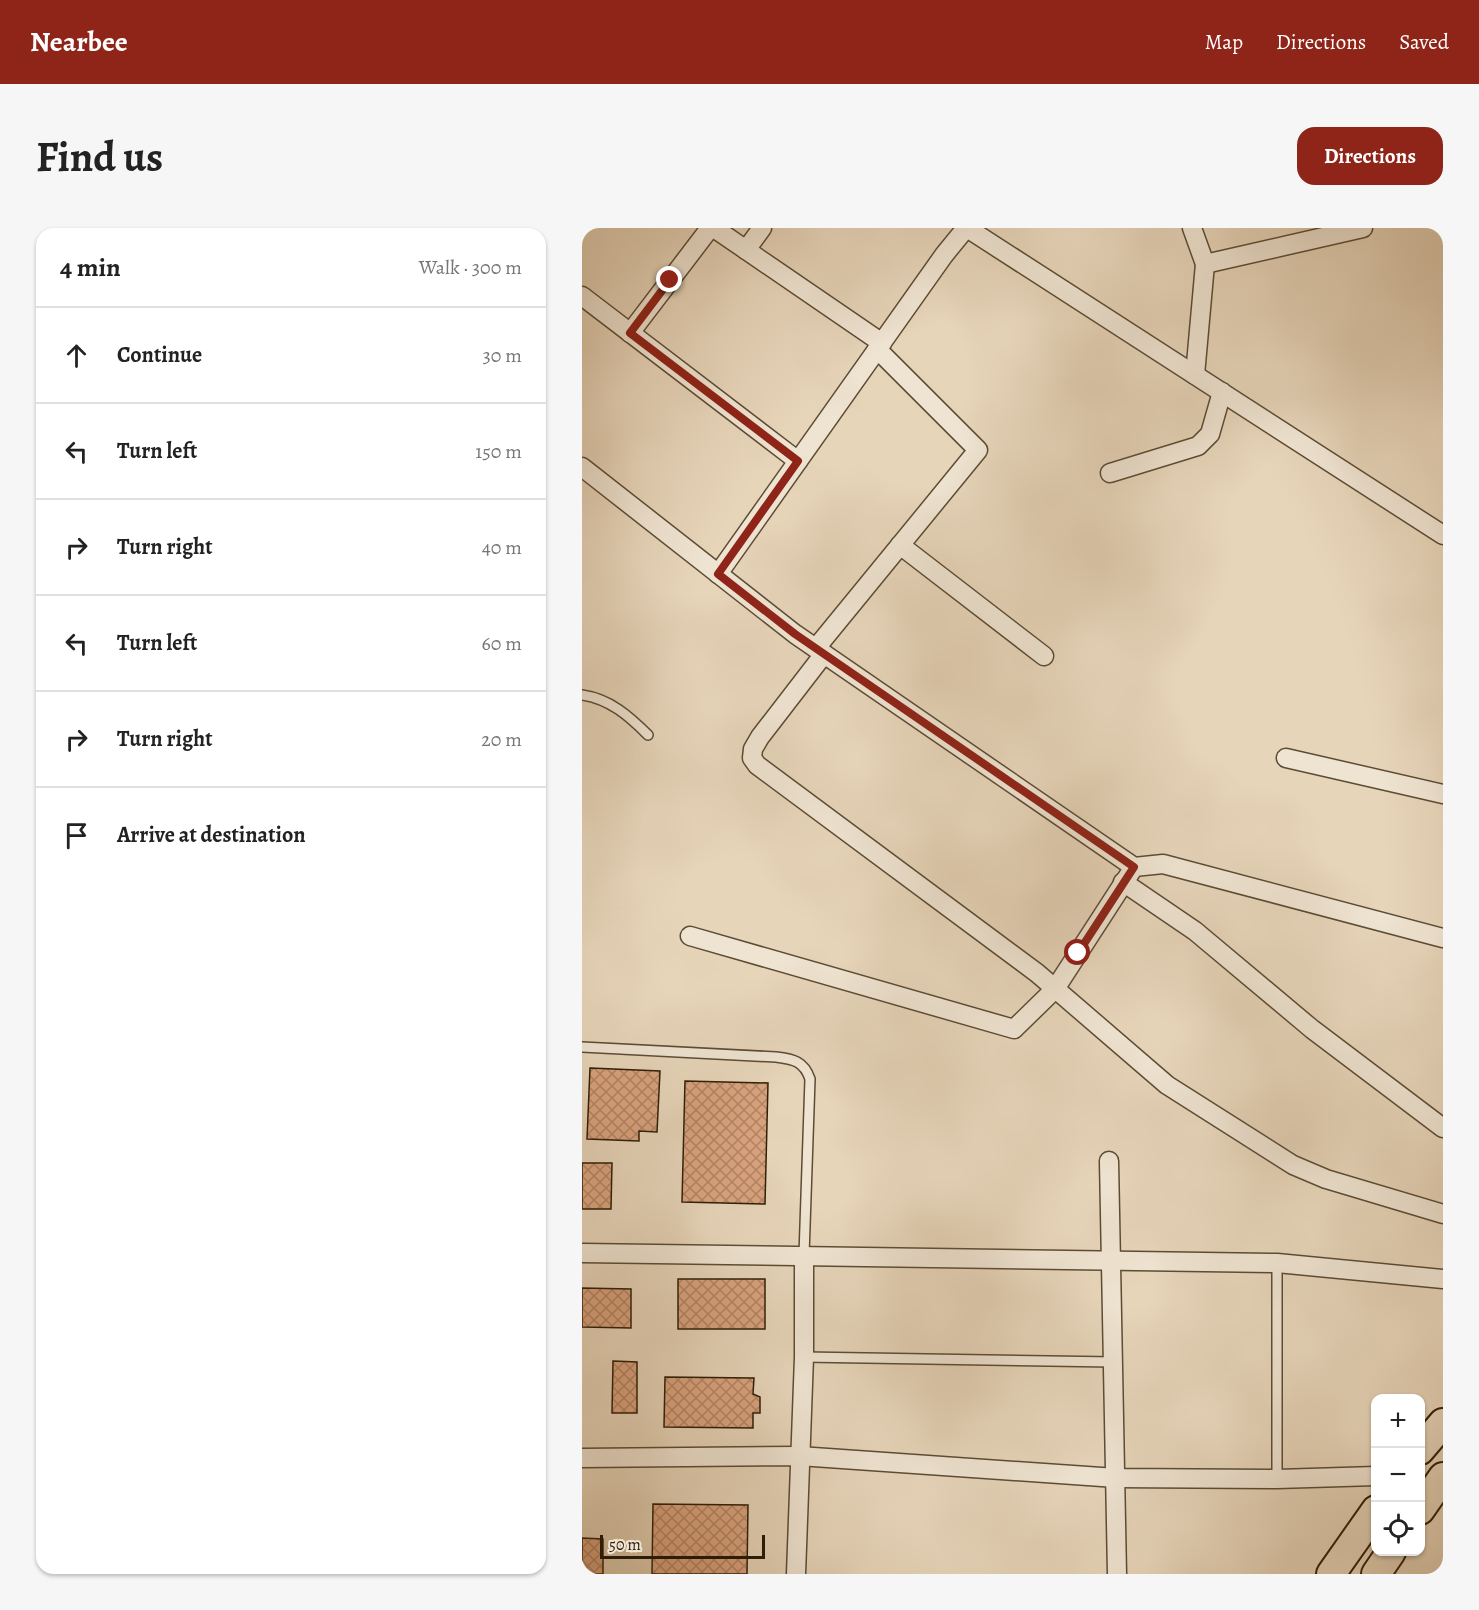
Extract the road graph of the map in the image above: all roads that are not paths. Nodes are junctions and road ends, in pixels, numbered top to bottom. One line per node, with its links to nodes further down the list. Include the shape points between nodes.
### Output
1 (712, 228): 7 (street); 10 (street)
2 (762, 228): 7 (street)
3 (967, 228): 11 (street); 12 (street)
4 (1192, 228): 8 (street)
5 (1363, 228): 6 (street)
6 (1313, 234): 8 (street)
7 (746, 250): 11 (street)
8 (1205, 264): 12 (street)
9 (582, 296): 10 (street)
10 (630, 333): 14 (street)
11 (880, 346): 14 (street); 18 (street, via 978,450)
12 (1196, 375): 13 (street)
13 (1222, 393): 16 (street, via 1210,434 1197,447); 17 (street)
14 (798, 461): 19 (street)
15 (582, 467): 19 (street)
16 (1110, 474)
17 (1443, 535)
18 (900, 545): 20 (street); 21 (street)
19 (718, 574): 20 (street)
20 (820, 651): 26 (street); 30 (street, via 760,736 752,758)
21 (1044, 656)
22 (582, 695): 23 (lane, via 615,706)
23 (648, 735)
24 (1286, 758): 25 (street)
25 (1443, 794)
26 (1134, 867): 27 (street); 29 (street, via 1163,864)
27 (1122, 882): 30 (street); 32 (street, via 1196,931 1312,1029)
28 (690, 936): 30 (street, via 1014,1029)
29 (1443, 938)
30 (1055, 989): 34 (street, via 1167,1085 1293,1165 1326,1179)
31 (582, 1047): 36 (lane, via 776,1057 795,1059 806,1068 810,1079)
32 (1443, 1128)
33 (1109, 1161): 37 (street)
34 (1443, 1214)
35 (582, 1253): 36 (street)
36 (804, 1255): 37 (street); 40 (street)
37 (1112, 1260): 38 (street); 41 (street)
38 (1277, 1263): 39 (street); 48 (lane)
39 (1443, 1279)
40 (804, 1357): 41 (lane); 44 (street)
41 (1114, 1362): 47 (street)
42 (1443, 1423): 43 (main road)
43 (1422, 1448)
44 (799, 1456): 45 (street); 47 (street); 53 (street)
45 (582, 1458)
46 (1371, 1476): 48 (street)
47 (1116, 1478): 48 (street); 54 (street)
48 (1276, 1479)
49 (1434, 1479): 50 (main road)
50 (1424, 1502)
51 (1371, 1517): 55 (main road)
52 (1388, 1556): 56 (main road)
53 (796, 1574)
54 (1117, 1574)
55 (1331, 1574)
56 (1376, 1574)

